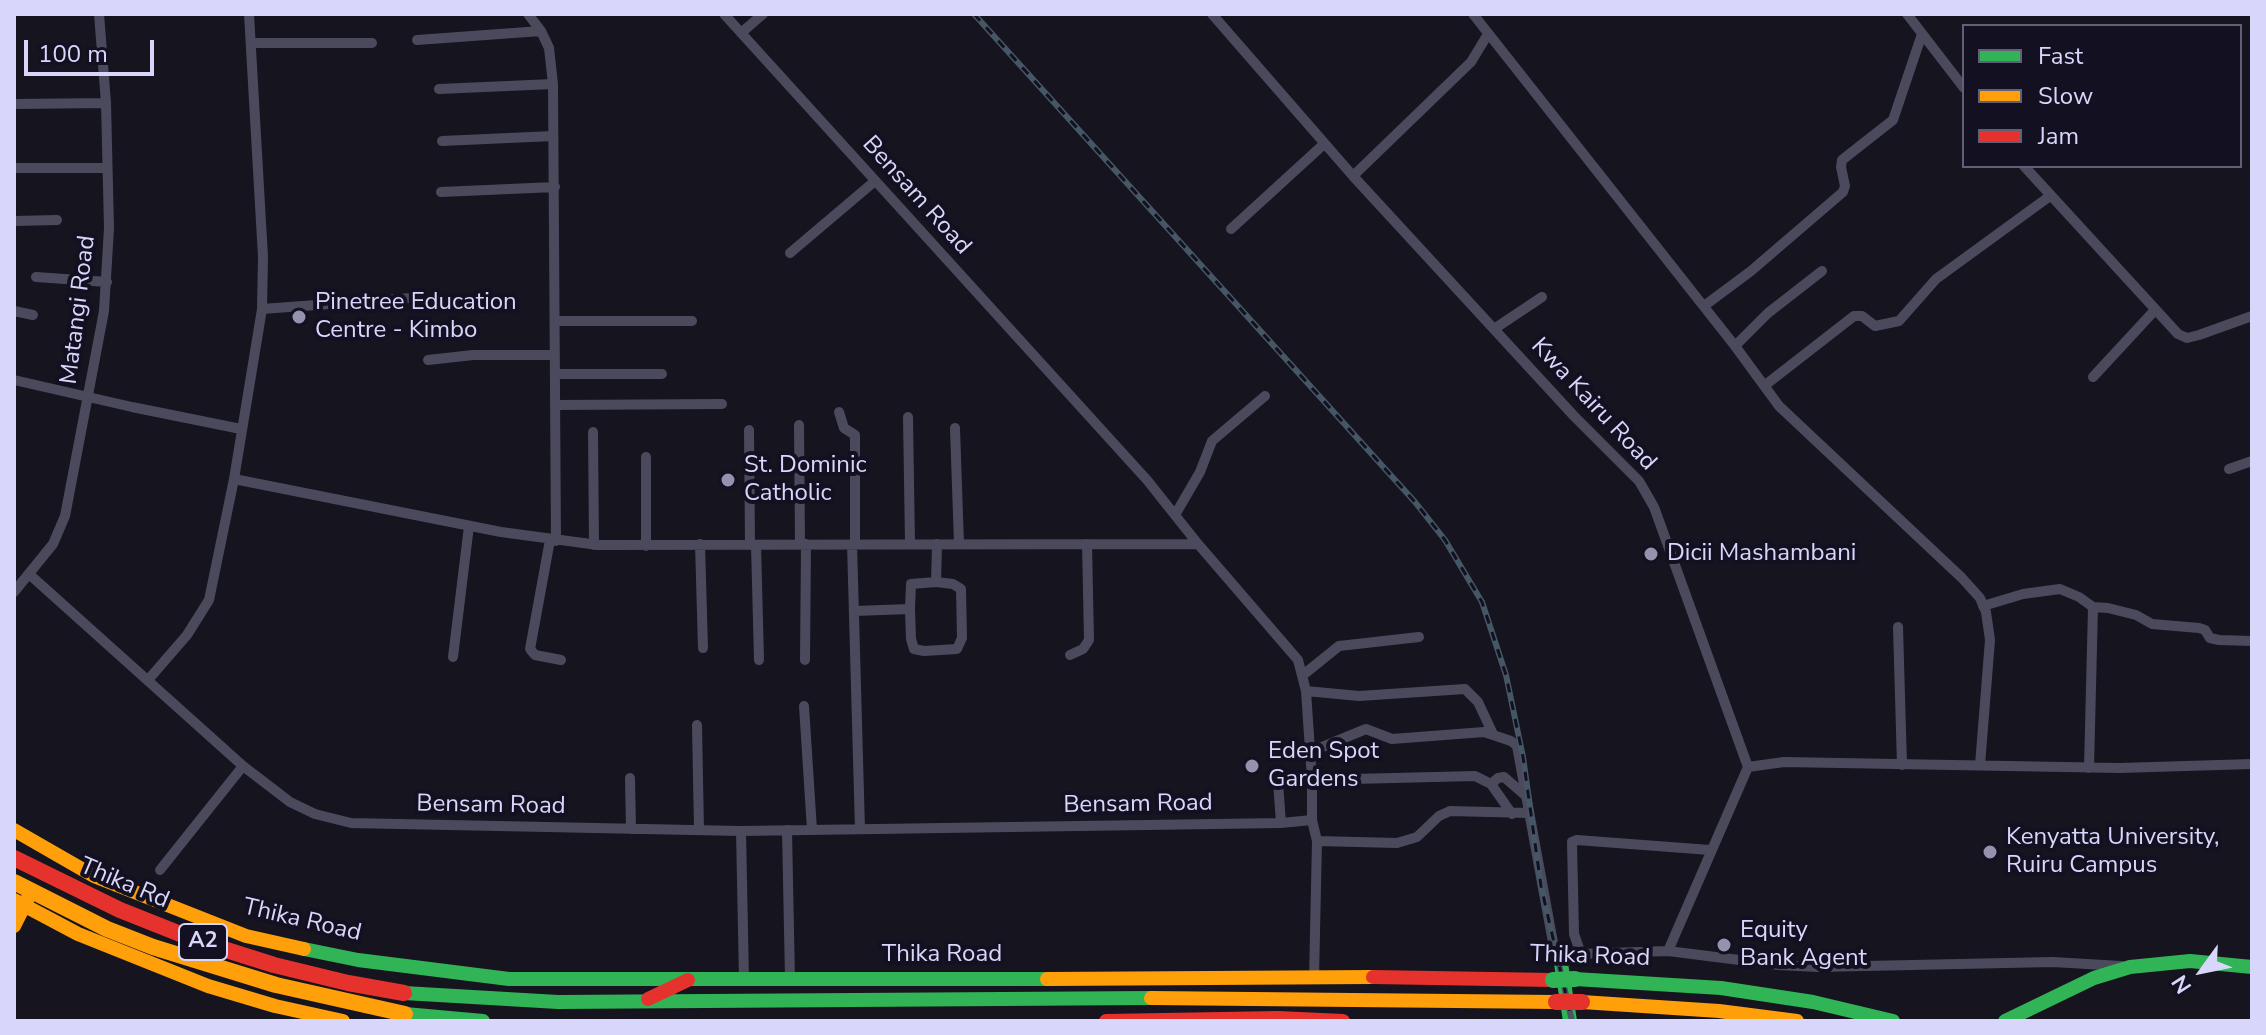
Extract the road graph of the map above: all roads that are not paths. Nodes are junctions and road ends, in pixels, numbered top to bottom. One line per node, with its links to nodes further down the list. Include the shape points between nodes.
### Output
1 (99, 14): 19 (street, Matangi Road)
2 (249, 14): 14 (street)
3 (528, 14): 9 (street)
4 (724, 14): 10 (street, Bensam Road)
5 (763, 14): 10 (street)
6 (1212, 14): 23 (street, Kwa Kairu Road)
7 (1473, 14): 11 (street)
8 (1907, 14): 12 (street)
9 (541, 31): 13 (street); 16 (street, via 549,48)
10 (741, 33): 28 (street, Bensam Road)
11 (1488, 34): 27 (street, via 1471,62); 41 (street)
12 (1922, 34): 17 (street); 41 (street, via 1893,120 1842,160 1843,192)
13 (417, 40)
14 (251, 43): 15 (street); 42 (street)
15 (372, 43)
16 (553, 84): 18 (street); 21 (street)
17 (1962, 85)
18 (439, 89)
19 (106, 103): 20 (street); 25 (street, Matangi Road)
20 (14, 104)
21 (553, 136): 22 (street); 29 (street)
22 (442, 141)
23 (1324, 144): 27 (street, Kwa Kairu Road); 34 (street)
24 (14, 168): 25 (street)
25 (107, 168): 38 (street, Matangi Road)
26 (2026, 168): 31 (street)
27 (1353, 176): 49 (street, Kwa Kairu Road)
28 (875, 181): 35 (street); 73 (street, Bensam Road)
29 (555, 187): 30 (street); 47 (street)
30 (441, 192)
31 (2050, 196): 43 (street); 57 (street, via 1936,279 1899,321 1879,327 1854,316)
32 (57, 220): 33 (street)
33 (14, 221)
34 (1231, 229)
35 (790, 253)
36 (1822, 271): 50 (street)
37 (36, 277): 38 (street)
38 (107, 282): 59 (street, Matangi Road)
39 (1542, 297): 49 (street)
40 (411, 298): 42 (street)
41 (1704, 306): 50 (street)
42 (262, 309): 66 (street)
43 (2155, 310): 46 (street, via 2187,338); 55 (street)
44 (14, 311): 45 (street)
45 (33, 315)
46 (2252, 316)
47 (555, 321): 48 (street); 51 (street)
48 (692, 321)
49 (1494, 329): 114 (street, Kwa Kairu Road, via 1654,507)
50 (1735, 346): 57 (street)
51 (555, 355): 52 (street); 53 (street)
52 (428, 360)
53 (555, 374): 54 (street); 61 (street)
54 (662, 374)
55 (2093, 377)
56 (14, 380): 59 (street)
57 (1764, 386): 90 (street, via 1793,421 1962,578)
58 (1265, 396): 73 (street, via 1212,441)
59 (89, 397): 66 (street); 87 (street, Matangi Road, via 60,529)
60 (722, 404): 61 (street)
61 (556, 405): 75 (street)
62 (839, 412): 78 (street, via 844,428 855,435)
63 (908, 417): 79 (street)
64 (799, 425): 77 (street)
65 (955, 428): 81 (street)
66 (241, 429): 72 (street)
67 (749, 430): 85 (street)
68 (593, 432): 84 (street)
69 (646, 457): 86 (street)
70 (2252, 461): 71 (street)
71 (2229, 469)
72 (234, 479): 74 (street); 104 (street, via 209,600)
73 (1175, 515): 83 (street, Bensam Road)
74 (469, 526): 75 (street); 99 (street)
75 (553, 540): 84 (street); 100 (street, via 530,649)
76 (700, 544): 85 (street); 86 (street); 97 (street)
77 (803, 544): 78 (street); 85 (street); 102 (street)
78 (853, 544): 79 (street); 93 (street)
79 (910, 544): 80 (street)
80 (937, 544): 81 (street); 88 (street)
81 (959, 544): 82 (street)
82 (1087, 544): 83 (street); 98 (street, via 1089,640)
83 (1198, 544): 103 (street, Bensam Road, via 1298,660)
84 (594, 545): 86 (street)
85 (753, 545): 101 (street)
86 (646, 546)
87 (29, 574): 89 (street, Matangi Road); 104 (street, Bensam Road)
88 (936, 582): 92 (street, via 911,584); 92 (street, via 961,589 960,646 914,649)
89 (14, 592)
90 (1983, 606): 91 (street, via 2060,589); 112 (street, via 1990,640)
91 (2093, 607): 96 (street, via 2136,615 2152,624 2199,628 2219,640); 115 (street)
92 (910, 609): 93 (street)
93 (855, 611): 126 (street)
94 (1898, 627): 111 (street)
95 (1419, 637): 103 (street, via 1339,646)
96 (2252, 641)
97 (703, 648)
98 (1070, 655)
99 (453, 657)
100 (561, 660)
101 (759, 660)
102 (805, 660)
103 (1303, 675): 105 (street, Bensam Road)
104 (148, 680): 113 (street, Bensam Road)
105 (1306, 691): 108 (street, via 1359,696 1465,689 1478,702); 109 (street, Bensam Road)
106 (804, 706): 130 (street)
107 (697, 725): 128 (street)
108 (1493, 734): 109 (street, via 1392,739 1366,729); 120 (street, via 1517,746)
109 (1310, 752): 117 (street, Bensam Road)
110 (2252, 764): 115 (street)
111 (1902, 765): 112 (street); 114 (street, via 1784,762)
112 (1980, 765): 115 (street)
113 (243, 766): 125 (street, Bensam Road, via 290,802 351,823); 136 (street)
114 (1748, 767): 133 (street)
115 (2089, 768)
116 (630, 778): 125 (street)
117 (1312, 780): 119 (street, via 1475,776); 123 (street, Bensam Road)
118 (1278, 782): 124 (street)
119 (1491, 784): 120 (street, via 1504,777); 122 (street)
120 (1526, 796): 121 (street)
121 (1529, 813): 122 (street); 142 (street)
122 (1512, 814): 132 (street, via 1450,811 1417,837 1397,843)
123 (1312, 820): 124 (street, Bensam Road); 132 (street)
124 (1281, 823): 126 (street, Bensam Road)
125 (631, 829): 128 (street, Bensam Road)
126 (860, 829): 130 (street, Bensam Road)
127 (14, 830): 134 (main road, Thika Road)
128 (699, 830): 131 (street, Bensam Road)
129 (787, 830): 130 (street, Bensam Road); 131 (street, Bensam Road); 148 (street)
130 (812, 830)
131 (741, 831): 147 (street)
132 (1317, 841): 145 (street)
133 (1710, 850): 140 (street); 141 (street, via 1572,842 1574,934)
134 (53, 855): 138 (main road); 146 (main road, Thika Road, via 246,936 358,960 509,979)
135 (14, 858): 149 (main road, Thika Rd / A2, bridge, via 106,904 198,941 274,965)
136 (160, 870)
137 (14, 882): 153 (main road, A2, bridge, via 153,947 276,985 405,1014)
138 (19, 903): 139 (main road); 152 (main road, via 78,934 208,986)
139 (14, 926)
140 (1668, 951): 141 (street); 143 (street, via 1818,967 2053,962)
141 (1581, 954): 142 (street)
142 (1560, 957): 156 (main road)
143 (2130, 967): 144 (main road, via 2190,961); 150 (main road)
144 (2252, 967)
145 (1314, 979): 148 (main road, Thika Road); 158 (main road, Thika Road, bridge, via 1575,979 1721,988)
146 (688, 980): 147 (main road, Thika Road); 151 (main road)
147 (744, 980): 148 (main road, Thika Road)
148 (790, 980)
149 (404, 993): 151 (main road, Thika Road / A2)
150 (2049, 999): 159 (main road); 160 (main road)
151 (641, 1002): 157 (main road, Thika Road / A2, bridge, via 1582,1002)
152 (343, 1021)
153 (483, 1021)
154 (1106, 1021): 155 (main road)
155 (1343, 1021)
156 (1570, 1021)
157 (1797, 1021)
158 (1893, 1021)
159 (2005, 1021)
160 (2040, 1021)

